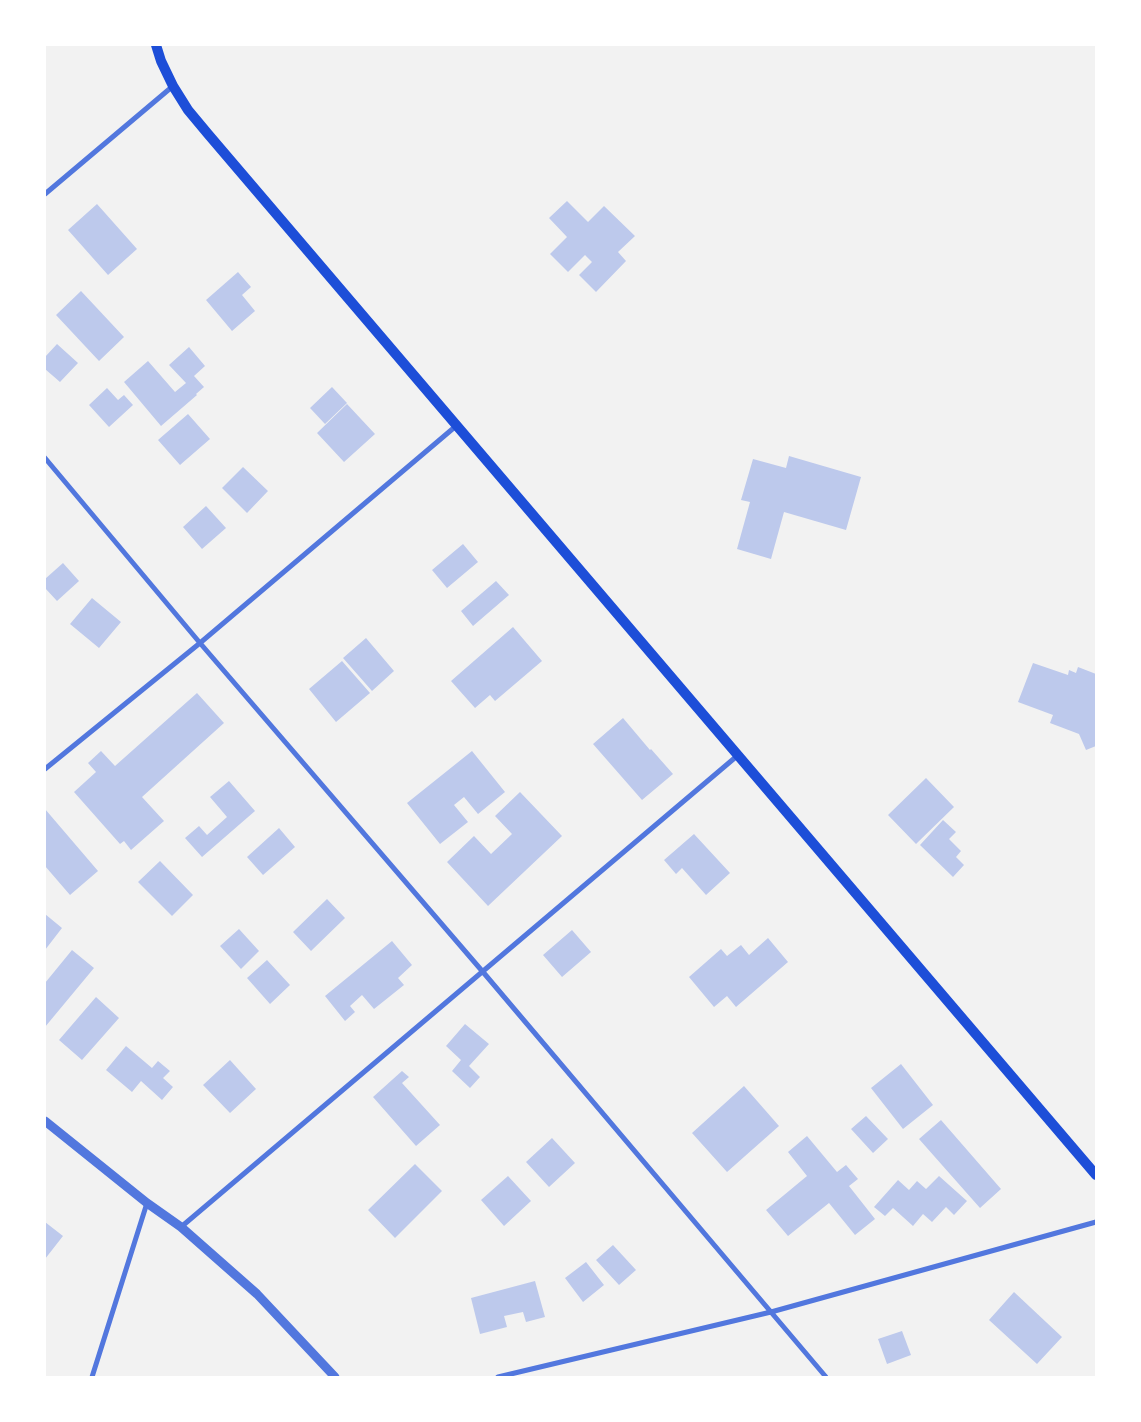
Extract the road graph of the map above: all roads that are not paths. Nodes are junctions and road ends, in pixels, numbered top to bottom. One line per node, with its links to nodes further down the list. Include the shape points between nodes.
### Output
1 (156, 45): 2 (main road)
2 (173, 86): 3 (street); 4 (main road, via 188,110)
3 (45, 194)
4 (456, 426): 6 (street); 7 (main road)
5 (45, 458): 6 (street)
6 (200, 643): 8 (street); 9 (street)
7 (737, 756): 9 (street); 11 (main road)
8 (45, 769)
9 (483, 972): 14 (street); 15 (street)
10 (45, 1120): 12 (street)
11 (1096, 1175)
12 (146, 1203): 14 (street); 16 (street)
13 (1096, 1222): 15 (street)
14 (181, 1227): 17 (street, via 257,1294)
15 (771, 1312): 18 (street); 19 (street)
16 (92, 1377)
17 (336, 1377)
18 (498, 1377)
19 (826, 1377)

